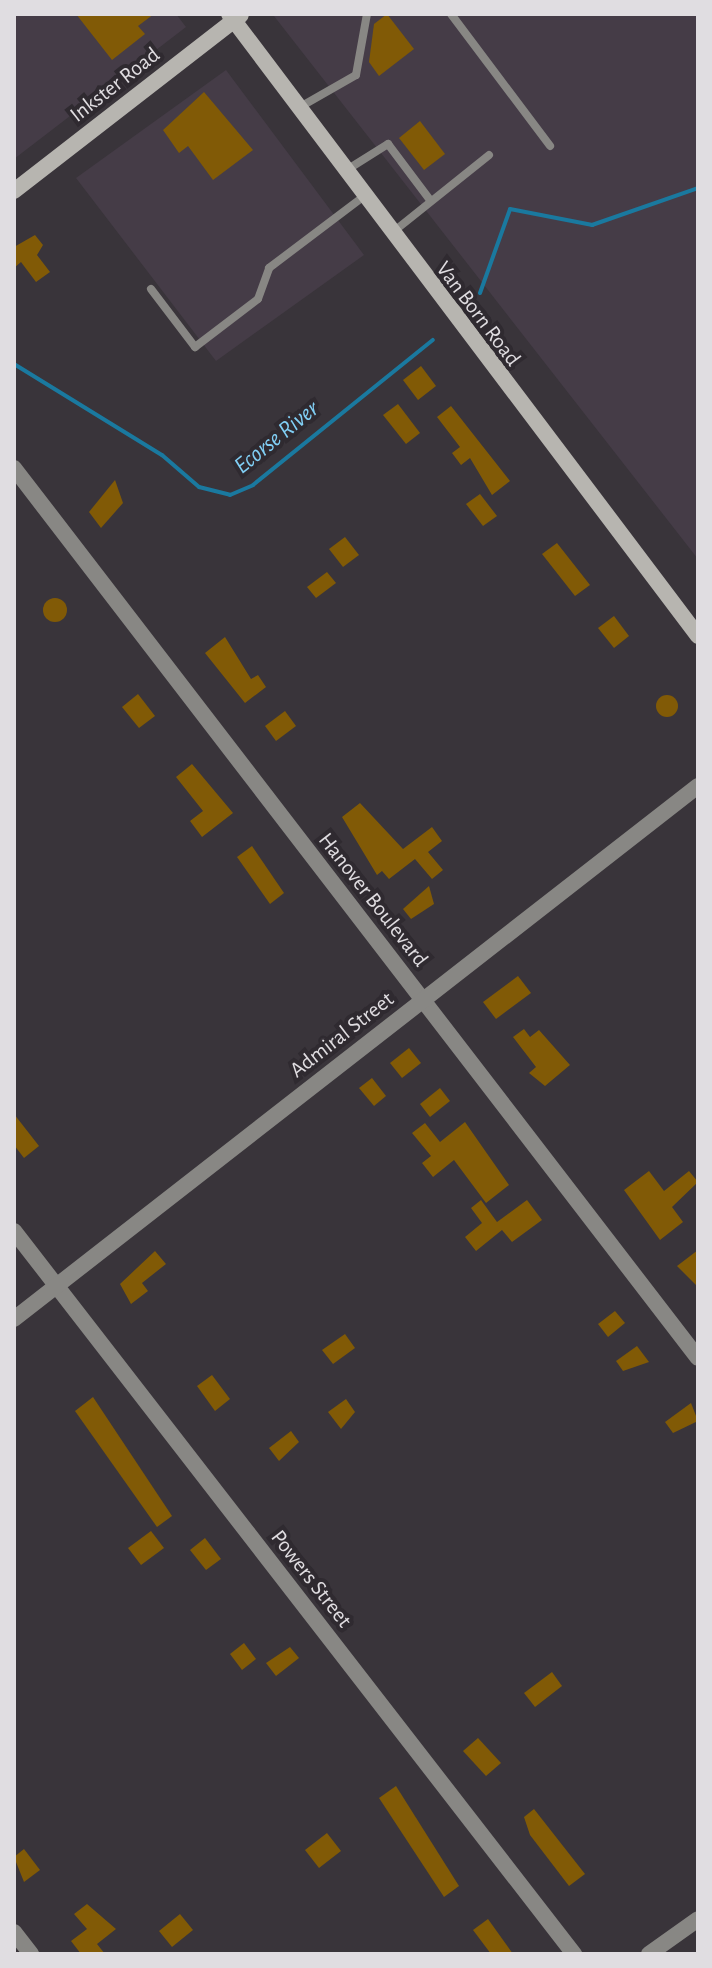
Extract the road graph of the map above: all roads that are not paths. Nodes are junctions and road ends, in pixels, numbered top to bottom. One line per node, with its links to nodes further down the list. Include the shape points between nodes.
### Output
1 (367, 14): 4 (lane, via 356,75)
2 (451, 14): 5 (lane)
3 (235, 16): 4 (main road, Van Born Road); 8 (main road, Inkster Road)
4 (300, 107): 7 (main road, Van Born Road)
5 (550, 146)
6 (489, 155): 10 (lane)
7 (344, 172): 9 (main road, Van Born Road); 10 (lane, via 388,144)
8 (14, 191)
9 (363, 197): 11 (main road, Van Born Road); 12 (lane, via 269,268 258,299 195,347)
10 (430, 200): 11 (lane)
11 (390, 234): 14 (main road, Van Born Road)
12 (151, 289)
13 (14, 468): 16 (street, Hanover Boulevard)
14 (698, 636)
15 (698, 786): 16 (street, Admiral Street)
16 (423, 1000): 18 (street, Admiral Street); 20 (street, Hanover Boulevard)
17 (14, 1231): 18 (street, Powers Street)
18 (56, 1286): 19 (street, Admiral Street); 24 (street, Powers Street)
19 (14, 1319)
20 (698, 1358)
21 (698, 1919): 25 (street)
22 (14, 1932): 23 (street)
23 (31, 1954)
24 (574, 1954)
25 (649, 1954)

